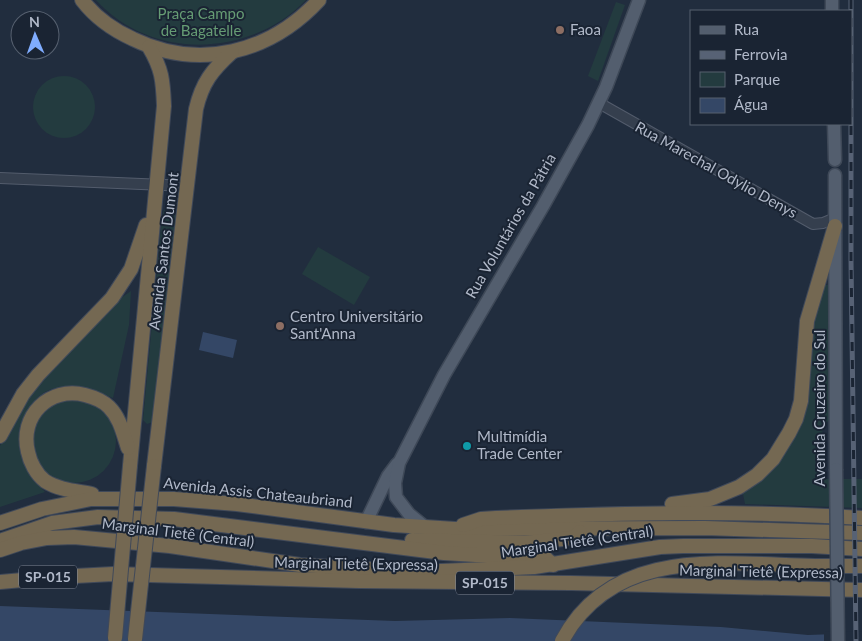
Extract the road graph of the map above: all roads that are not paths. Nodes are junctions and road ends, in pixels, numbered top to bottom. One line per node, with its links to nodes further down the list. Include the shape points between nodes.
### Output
1 (82, 0): 4 (highway, via 116,31)
2 (319, 0): 5 (highway, via 299,21 280,33)
3 (639, 0): 6 (main road, Rua Voluntários da Pátria)
4 (149, 47): 5 (highway, via 190,55); 11 (highway, Avenida Santos Dumont, via 163,80 164,106)
5 (232, 52): 12 (highway, Avenida Santos Dumont, via 205,81 198,99)
6 (599, 103): 14 (street, Rua Marechal Odylio Denys, via 813,224); 17 (main road, Rua Voluntários da Pátria, via 444,375)
7 (834, 125): 8 (main road)
8 (835, 160)
9 (835, 175): 14 (main road, Avenida Cruzeiro do Sul)
10 (0, 178): 11 (street)
11 (156, 184): 12 (street); 13 (highway, Avenida Santos Dumont)
12 (188, 186): 38 (highway, Avenida Santos Dumont, bridge)
13 (152, 219): 15 (highway, via 143,232 131,269 122,284 38,375 23,394); 16 (highway, Avenida Santos Dumont)
14 (835, 222): 19 (highway, via 807,321 802,401 796,419 773,459 739,487 722,495 661,505); 40 (main road, Avenida Cruzeiro do Sul, bridge)
15 (0, 436)
16 (130, 461): 18 (highway, via 116,417 108,405 91,396 68,393 53,397 42,403 29,421 26,444 29,457 44,480 59,488); 37 (highway, Avenida Santos Dumont, bridge)
17 (400, 463): 21 (main road, Rua Voluntários da Pátria, via 388,476); 23 (main road, Rua Voluntários da Pátria, via 395,483 396,497)
18 (108, 498): 21 (highway, Avenida Assis Chateaubriand, via 202,501); 22 (highway, Avenida Assis Chateaubriand, via 66,502)
19 (642, 513): 20 (highway, via 774,513); 24 (highway, via 481,519)
20 (862, 518)
21 (366, 522): 23 (highway, Avenida Assis Chateaubriand)
22 (0, 523)
23 (425, 527): 24 (highway, Avenida Assis Chateaubriand)
24 (456, 529): 25 (highway, Avenida Assis Chateaubriand)
25 (583, 530): 26 (highway, Avenida Assis Chateaubriand, via 705,528); 29 (highway, via 572,538 525,543 388,539)
26 (862, 533)
27 (47, 538): 31 (highway, Marginal Tietê (Central)); 32 (highway, via 41,544); 33 (highway, Marginal Tietê (Central), via 97,538 300,565 418,572)
28 (0, 541): 29 (highway, via 52,523 98,518 174,520)
29 (376, 545): 33 (highway, via 476,555 542,555)
30 (862, 548): 33 (highway, Marginal Tietê (Central), via 683,546)
31 (0, 550)
32 (0, 559)
33 (553, 564)
34 (862, 566): 39 (highway, bridge, via 705,563 650,570 629,578 592,602)
35 (0, 582): 36 (highway, Marginal Tietê (Expressa) / SP-015, via 113,574)
36 (862, 590)
37 (115, 641)
38 (135, 641)
39 (562, 641)
40 (838, 641)

